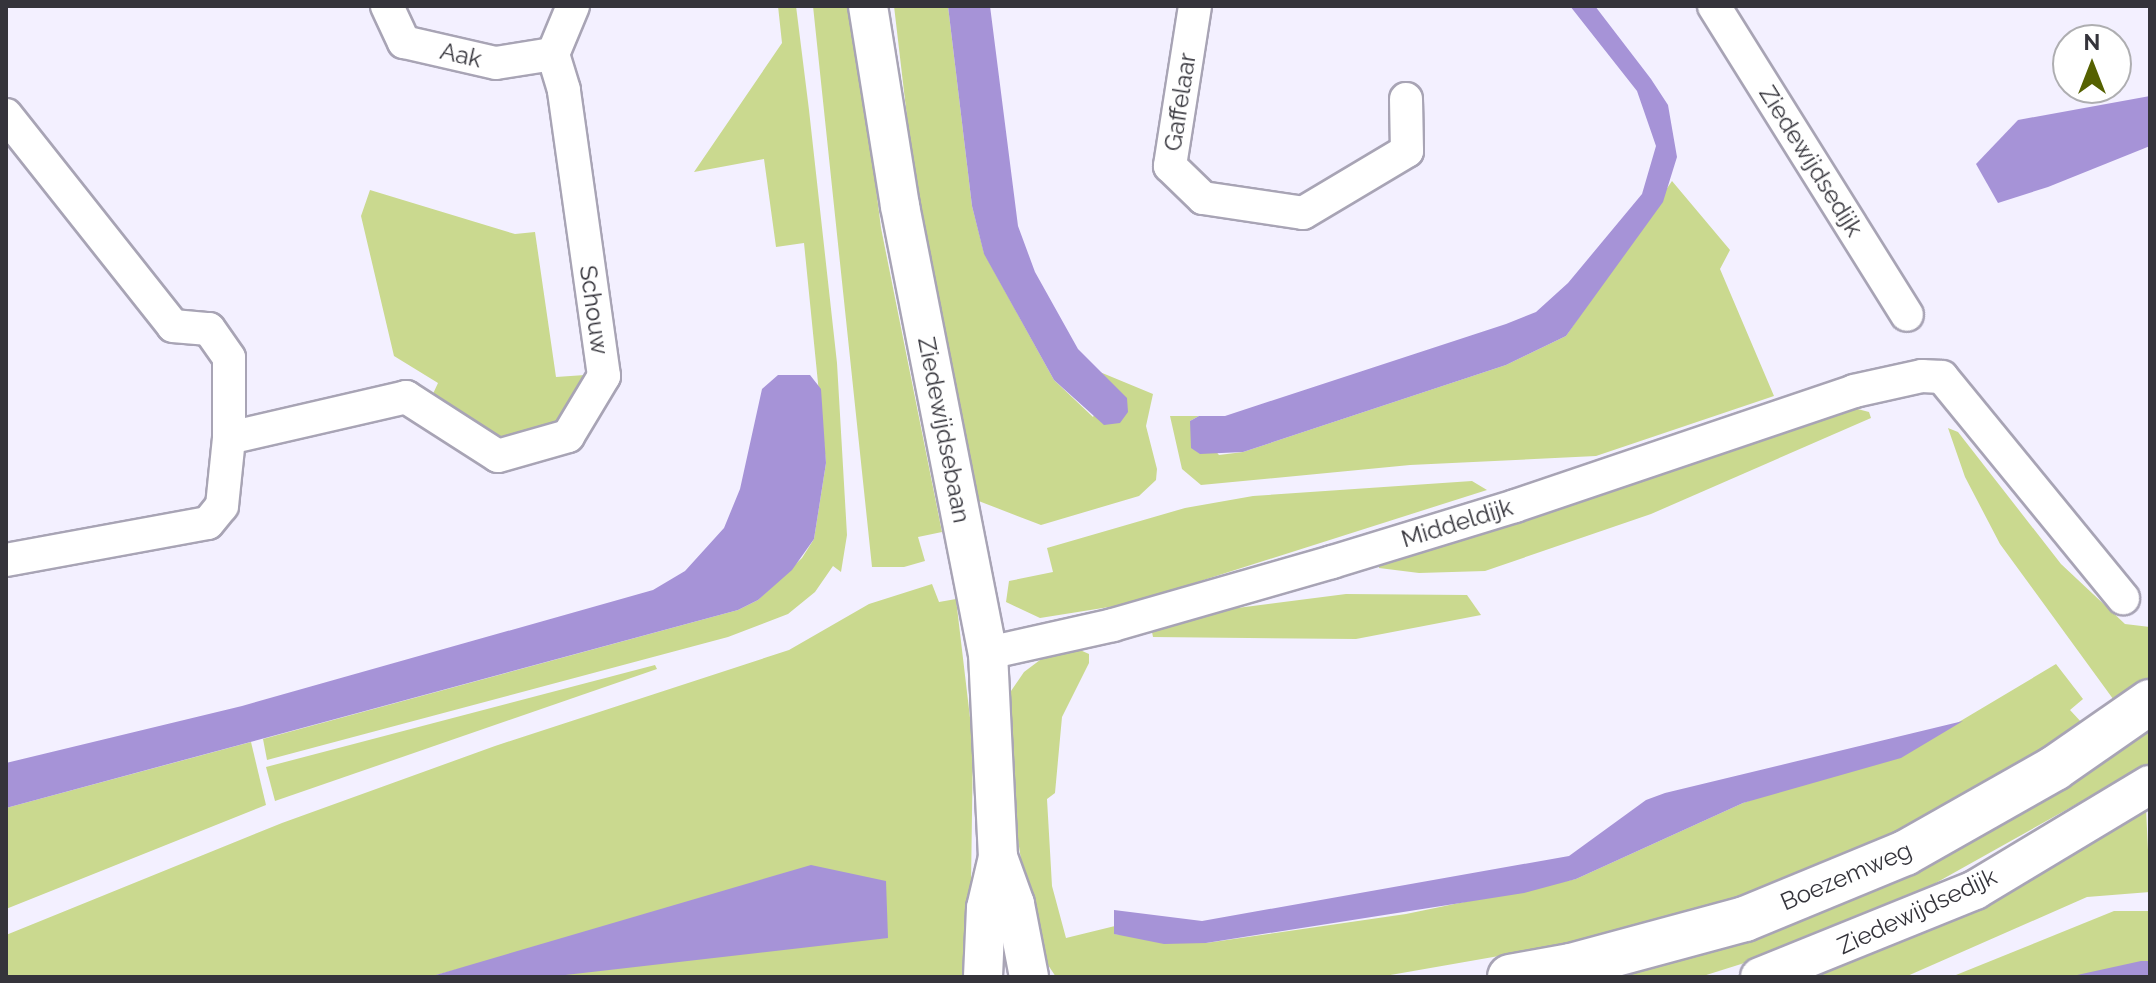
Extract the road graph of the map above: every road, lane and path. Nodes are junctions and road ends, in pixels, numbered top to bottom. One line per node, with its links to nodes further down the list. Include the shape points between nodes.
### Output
1 (387, 6): 6 (street, Aak, via 404,42 496,63)
2 (573, 6): 6 (street)
3 (868, 6): 13 (street, Ziedewijdsebaan)
4 (1195, 6): 7 (street, Gaffelaar, via 1170,166 1203,198 1303,213 1407,151)
5 (1714, 6): 9 (street, Ziedewijdsedijk)
6 (553, 54): 10 (street, Schouw, via 564,90 604,376 568,436 498,456 406,397)
7 (1406, 99)
8 (6, 115): 10 (street, via 173,326 209,329 229,358)
9 (1907, 315)
10 (229, 438): 11 (street, via 222,506 208,523)
11 (6, 560)
12 (2123, 598): 13 (street, Middeldijk, via 1942,377 1922,376 1854,391 1332,562 1113,625)
13 (988, 653): 16 (street, Ziedewijdsebaan)
14 (2150, 702): 19 (main road, Boezemweg, via 2055,768 1905,853 1745,919)
15 (2150, 785): 20 (street, Ziedewijdsedijk, via 1975,890)
16 (998, 857): 17 (street, Ziedewijdsebaan, via 986,908); 18 (street, Ziedewijdsebaan, via 1015,904)
17 (983, 977)
18 (1029, 977)
19 (1510, 977)
20 (1760, 977)

